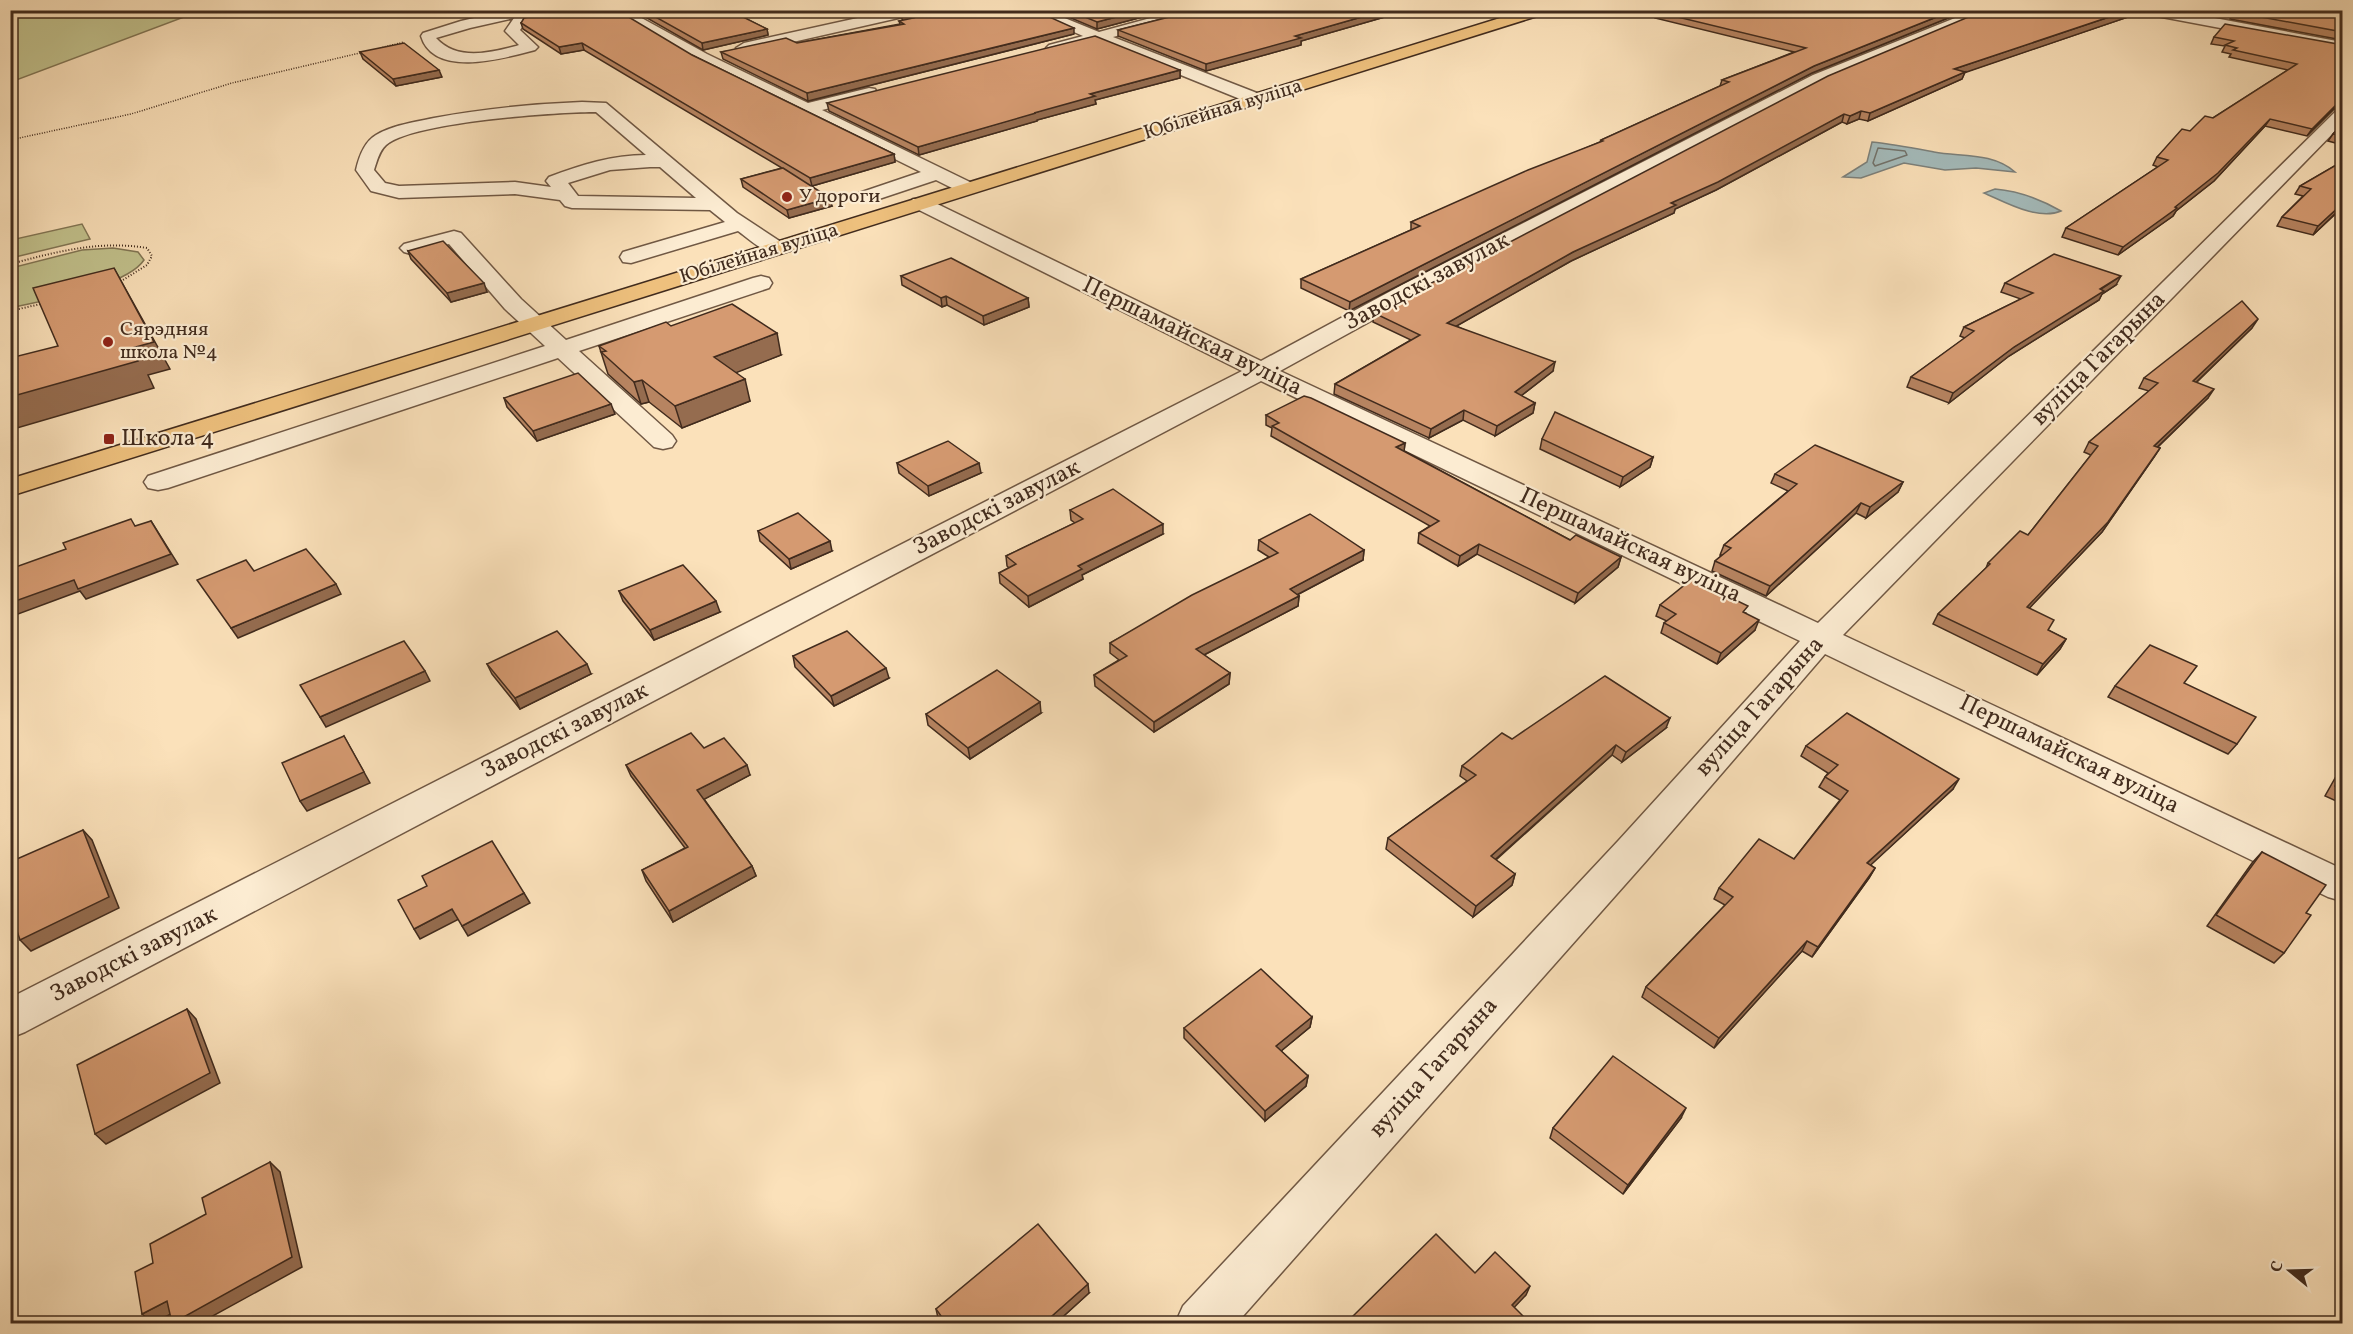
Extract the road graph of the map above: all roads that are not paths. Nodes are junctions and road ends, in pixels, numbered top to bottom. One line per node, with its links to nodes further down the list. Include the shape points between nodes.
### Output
1 (532, 10): 1 (street, via 512,31 530,47 461,58 447,55 428,36)
2 (615, 10): 12 (street)
3 (916, 10): 12 (street)
4 (1031, 10): 9 (street)
5 (1199, 10): 9 (street)
6 (1542, 10): 14 (main road, Юбілейная вуліца)
7 (1989, 10): 31 (street, Заводскі завулак, via 1819,78)
8 (2146, 10): 10 (street)
9 (1098, 37): 11 (street); 14 (street)
10 (2343, 47)
11 (1041, 51)
12 (701, 57): 15 (street)
13 (883, 90): 15 (street)
14 (1256, 99): 19 (main road, Юбілейная вуліца)
15 (804, 109): 18 (street)
16 (2343, 114): 35 (street, вуліца Гагарына)
17 (666, 162): 20 (street, via 636,160 595,166 556,181); 20 (street, via 600,107 584,105 422,124 382,138 368,154 365,170 378,187 399,192 515,188); 23 (street)
18 (938, 173): 19 (street); 21 (street)
19 (967, 188): 22 (main road, Юбілейная вуліца)
20 (568, 195): 23 (street, via 572,201)
21 (866, 197)
22 (920, 203): 26 (main road, Юбілейная вуліца); 31 (street, Першамайская вуліца)
23 (714, 204): 24 (street)
24 (741, 224): 26 (street); 27 (street)
25 (411, 248): 29 (street, via 454,237 513,304)
26 (777, 248): 29 (main road, Юбілейная вуліца)
27 (631, 256)
28 (761, 283): 30 (street)
29 (536, 324): 30 (street); 34 (main road, Юбілейная вуліца)
30 (562, 347): 32 (street); 33 (street)
31 (1260, 371): 35 (street, Першамайская вуліца); 37 (street, Заводскі завулак)
32 (663, 441)
33 (158, 482)
34 (10, 488)
35 (1822, 637): 36 (street, Першамайская вуліца); 38 (street, вуліца Гагарына)
36 (2343, 886)
37 (10, 1019)
38 (1201, 1323)

